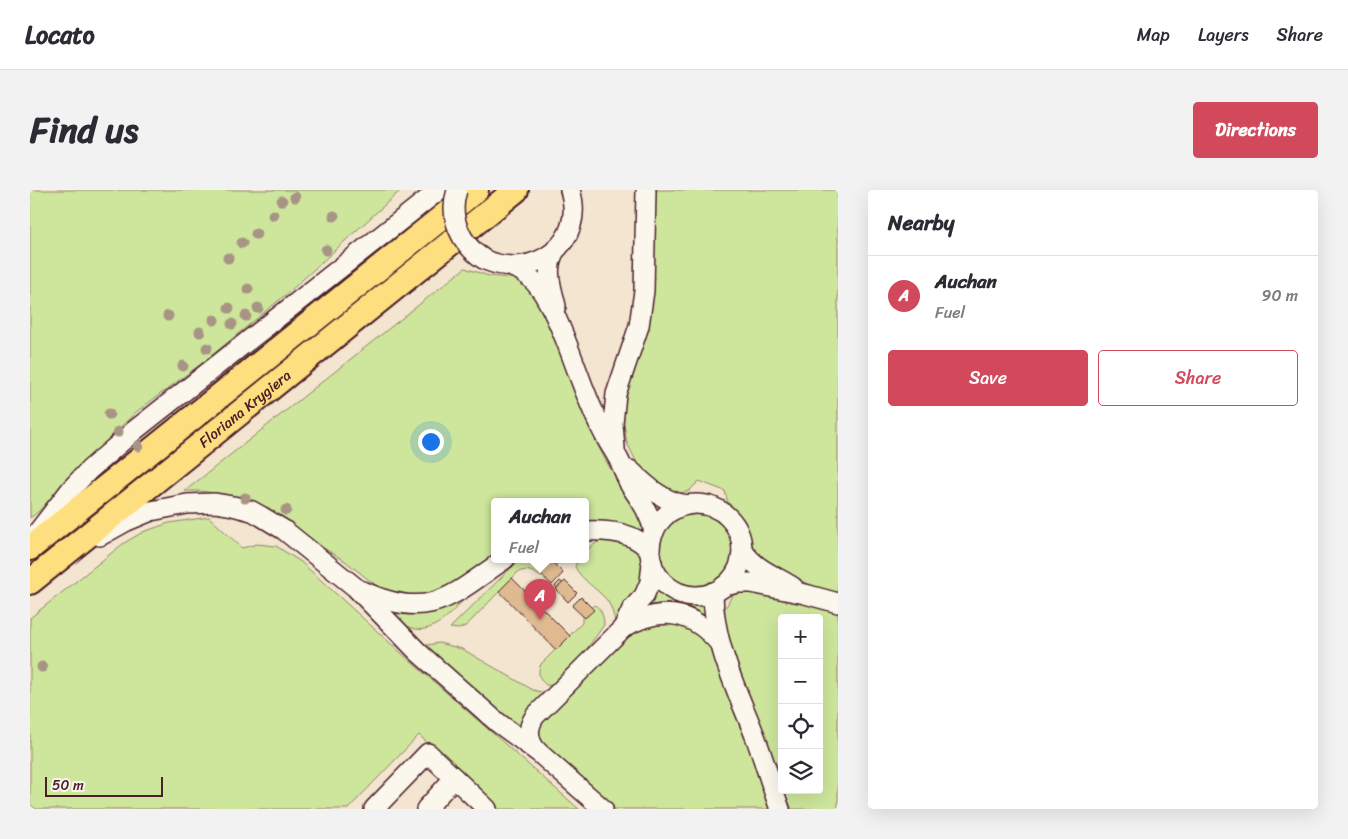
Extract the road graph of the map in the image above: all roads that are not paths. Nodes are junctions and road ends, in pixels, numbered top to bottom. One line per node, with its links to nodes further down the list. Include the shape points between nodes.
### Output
1 (439, 190): 14 (lane, via 135,430 71,489)
2 (457, 190): 8 (lane, bridge, via 454,210 458,230 468,247 485,260)
3 (476, 190): 15 (main road, Floriana Krygiera)
4 (516, 190): 17 (main road, Floriana Krygiera)
5 (570, 190): 7 (lane, via 572,218)
6 (646, 190): 10 (lane, via 644,291 639,326 616,394 613,424)
7 (556, 249): 8 (lane, via 536,263); 9 (lane, via 549,271)
8 (512, 267): 9 (lane, via 525,272 536,283)
9 (563, 332): 10 (lane, via 601,429)
10 (617, 457): 11 (lane, via 658,496); 13 (lane, via 646,507)
11 (687, 505): 13 (lane, via 668,514); 16 (lane, via 707,506 724,514 735,526)
12 (589, 531): 18 (lane, via 619,533 642,542)
13 (654, 532): 18 (lane, via 650,544)
14 (30, 542)
15 (30, 548)
16 (742, 549): 22 (lane, via 738,569); 23 (lane, via 756,566)
17 (63, 555): 20 (main road, Floriana Krygiera); 21 (lane, via 151,511 186,504 214,503 252,511 268,519)
18 (651, 558): 22 (lane, via 661,580 676,592 694,596); 25 (lane, via 650,582)
19 (499, 563): 21 (lane, via 457,592 434,603 413,605 383,600)
20 (30, 582)
21 (355, 587): 27 (lane, via 418,652 498,722)
22 (719, 589): 23 (lane, via 750,583); 26 (lane, via 713,608)
23 (805, 594): 24 (lane)
24 (838, 603)
25 (623, 628): 26 (lane, via 652,615 683,616 698,622); 27 (lane, via 531,722 530,740)
26 (720, 644): 33 (lane)
27 (538, 752): 32 (lane)
28 (454, 778): 29 (lane); 30 (lane, via 428,753); 31 (lane)
29 (482, 808)
30 (374, 809)
31 (426, 809)
32 (603, 809)
33 (780, 809)

